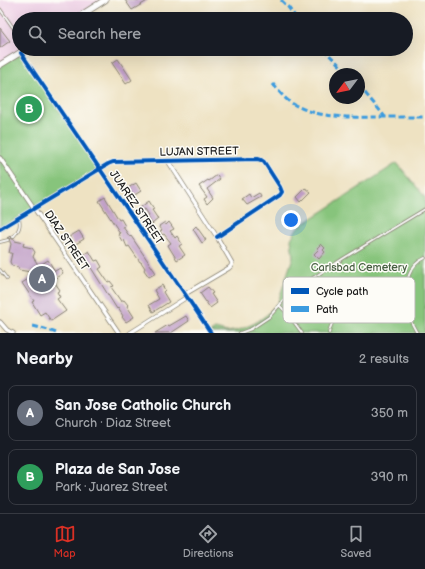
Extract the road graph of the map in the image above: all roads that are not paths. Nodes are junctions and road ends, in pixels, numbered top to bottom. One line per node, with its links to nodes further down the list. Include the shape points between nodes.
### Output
1 (103, 1): 3 (street)
2 (0, 9): 4 (lane)
3 (86, 12)
4 (12, 26)
5 (16, 56): 7 (street)
6 (23, 56): 10 (street, JUAREZ STREET)
7 (0, 65)
8 (0, 158): 11 (street, DIAZ STREET)
9 (168, 161): 10 (street, LUJAN STREET, via 113,162); 16 (street); 16 (street, LUJAN STREET, via 258,159 264,162 282,192)
10 (99, 169): 11 (street, LUJAN STREET); 24 (street, JUAREZ STREET)
11 (34, 208): 13 (street, LUJAN STREET); 33 (street, DIAZ STREET)
12 (425, 209): 21 (lane)
13 (19, 218): 14 (street, LUJAN STREET); 15 (lane, via 20,228)
14 (0, 229)
15 (13, 237)
16 (217, 237): 24 (street, via 232,264)
17 (8, 240): 18 (lane)
18 (0, 242)
19 (425, 258): 22 (lane, via 413,268)
20 (0, 270): 23 (lane)
21 (314, 277)
22 (408, 277)
23 (7, 280)
24 (186, 296): 34 (street); 35 (street, JUAREZ STREET)
25 (283, 302): 26 (lane)
26 (280, 306): 27 (lane); 37 (lane, via 259,325)
27 (283, 309)
28 (0, 322): 32 (street)
29 (295, 323): 38 (lane)
30 (331, 323): 39 (lane)
31 (412, 323): 40 (lane)
32 (13, 333)
33 (119, 333)
34 (130, 333)
35 (210, 333): 36 (lane)
36 (215, 333)
37 (240, 333)
38 (302, 333)
39 (329, 333)
40 (417, 333)

